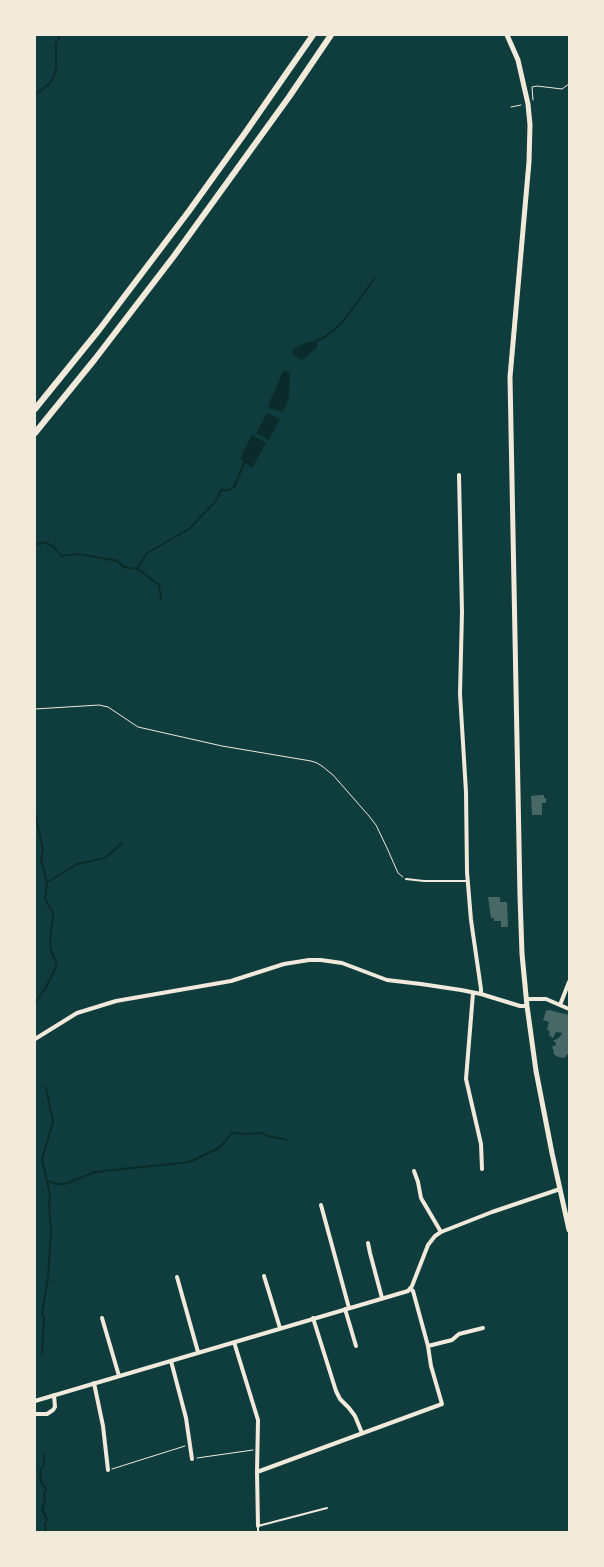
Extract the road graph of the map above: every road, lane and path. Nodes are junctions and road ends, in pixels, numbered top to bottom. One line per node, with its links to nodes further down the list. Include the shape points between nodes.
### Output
1 (313, 35): 7 (highway, via 156,255)
2 (332, 35): 8 (highway, via 180,248)
3 (508, 35): 5 (main road, via 518,60)
4 (569, 84): 5 (path, via 562,89 532,87 534,104)
5 (528, 104): 6 (path); 16 (main road, via 529,162 510,377 520,896)
6 (511, 107)
7 (35, 409)
8 (35, 434)
9 (458, 475): 12 (street, via 462,612 460,694)
10 (35, 709): 11 (path, via 99,705 108,707 138,728 317,763 333,775 376,825 398,873)
11 (406, 879): 12 (lane)
12 (467, 881): 15 (street)
13 (569, 982): 18 (street)
14 (473, 993): 15 (street); 20 (street, via 387,980 332,961 297,961 232,981 116,1001 84,1010); 21 (street, via 466,1079 481,1144)
15 (481, 994): 17 (street)
16 (526, 999): 17 (main road); 18 (street, via 546,999)
17 (527, 1006): 23 (main road, via 536,1071)
18 (560, 1006): 19 (street)
19 (569, 1010)
20 (35, 1039)
21 (482, 1169)
22 (414, 1171): 26 (street, via 421,1198)
23 (560, 1189): 25 (main road); 26 (street)
24 (321, 1205): 32 (street)
25 (569, 1230)
26 (440, 1232): 30 (street, via 428,1245)
27 (368, 1243): 31 (street)
28 (264, 1276): 35 (street)
29 (177, 1277): 40 (street)
30 (411, 1289): 31 (street); 39 (street)
31 (382, 1298): 32 (street)
32 (347, 1309): 34 (street); 38 (street)
33 (102, 1318): 42 (street)
34 (313, 1318): 35 (street); 47 (street, via 336,1391 355,1416)
35 (280, 1328): 37 (street)
36 (483, 1328): 39 (street)
37 (234, 1342): 40 (street); 49 (street, via 258,1420)
38 (356, 1346)
39 (428, 1346): 47 (street, via 442,1404)
40 (198, 1352): 41 (street)
41 (171, 1361): 42 (street); 48 (street)
42 (119, 1376): 43 (street)
43 (94, 1383): 44 (street); 51 (street, via 104,1426)
44 (54, 1395): 45 (street); 46 (street, via 53,1410 47,1414)
45 (35, 1401)
46 (35, 1414)
47 (362, 1433): 52 (street)
48 (190, 1444): 50 (street); 51 (path)
49 (257, 1450): 50 (path); 52 (street)
50 (192, 1459)
51 (108, 1470)
52 (257, 1472): 54 (street)
53 (327, 1508): 54 (lane)
54 (258, 1526): 55 (lane)
55 (258, 1532)

